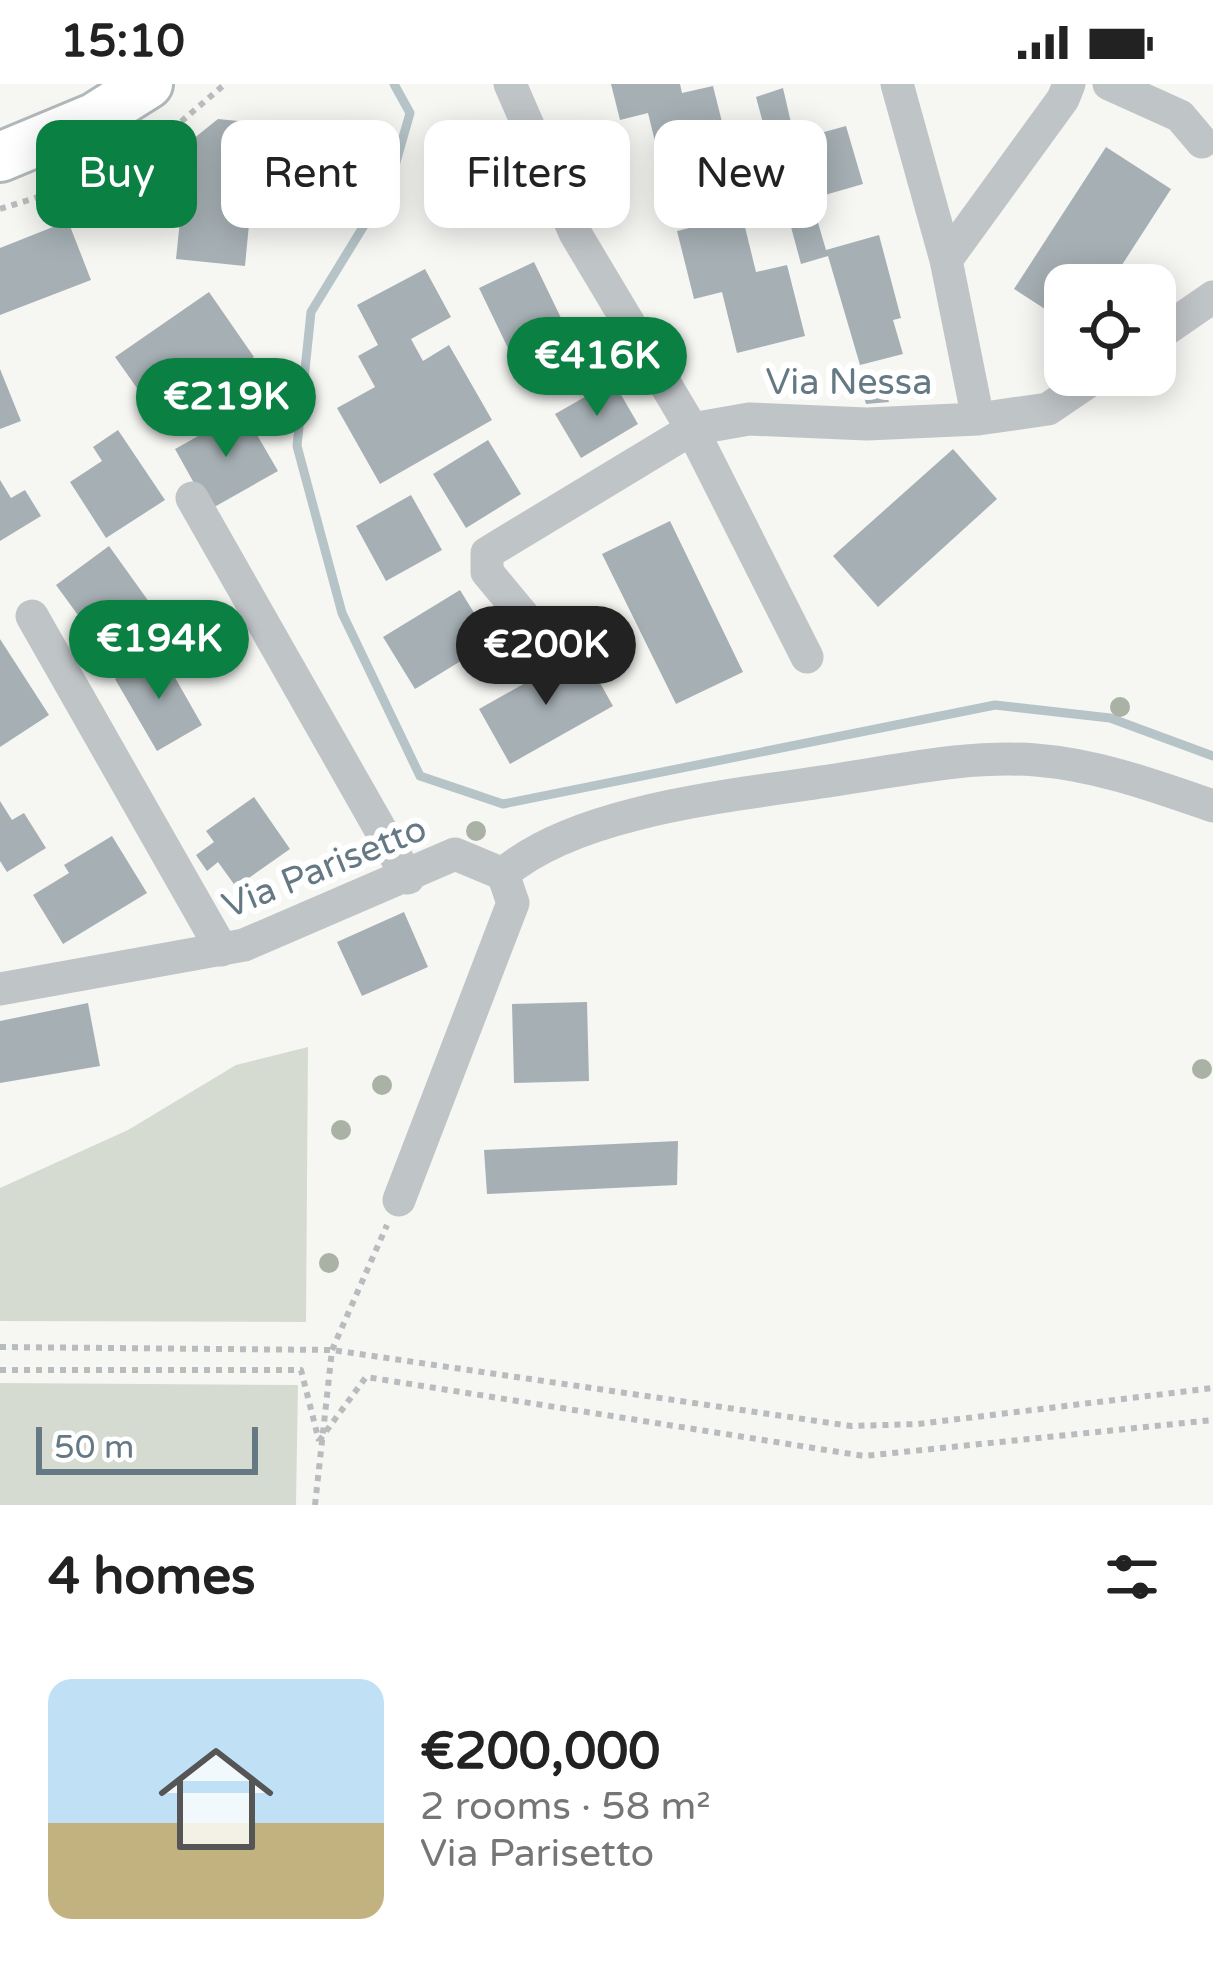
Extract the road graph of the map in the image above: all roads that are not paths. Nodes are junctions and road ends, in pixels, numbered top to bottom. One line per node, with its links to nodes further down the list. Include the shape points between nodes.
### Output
1 (129, 84): 7 (street)
2 (148, 84): 7 (street)
3 (511, 84): 15 (street, via 575,233)
4 (897, 84): 10 (street)
5 (1069, 84): 10 (street)
6 (1109, 84): 8 (street, via 1180,116)
7 (94, 118): 9 (street)
8 (1202, 142)
9 (0, 157)
10 (946, 260): 14 (street)
11 (1213, 297): 12 (street)
12 (1176, 323)
13 (1067, 396): 14 (street, Via Nessa, via 1048,409)
14 (978, 419): 15 (street, Via Nessa, via 749,419)
15 (692, 429): 18 (street, via 487,553 488,572); 19 (street)
16 (192, 498): 21 (street)
17 (32, 616): 23 (street)
18 (535, 630)
19 (807, 657)
20 (1213, 806): 22 (street, via 1106,770 972,759 694,802 585,829 524,855)
21 (408, 878): 22 (street, Via Parisetto, via 455,854); 23 (street, Via Parisetto)
22 (508, 888): 25 (street)
23 (222, 950): 24 (street, Via Parisetto)
24 (0, 989)
25 (399, 1200)

